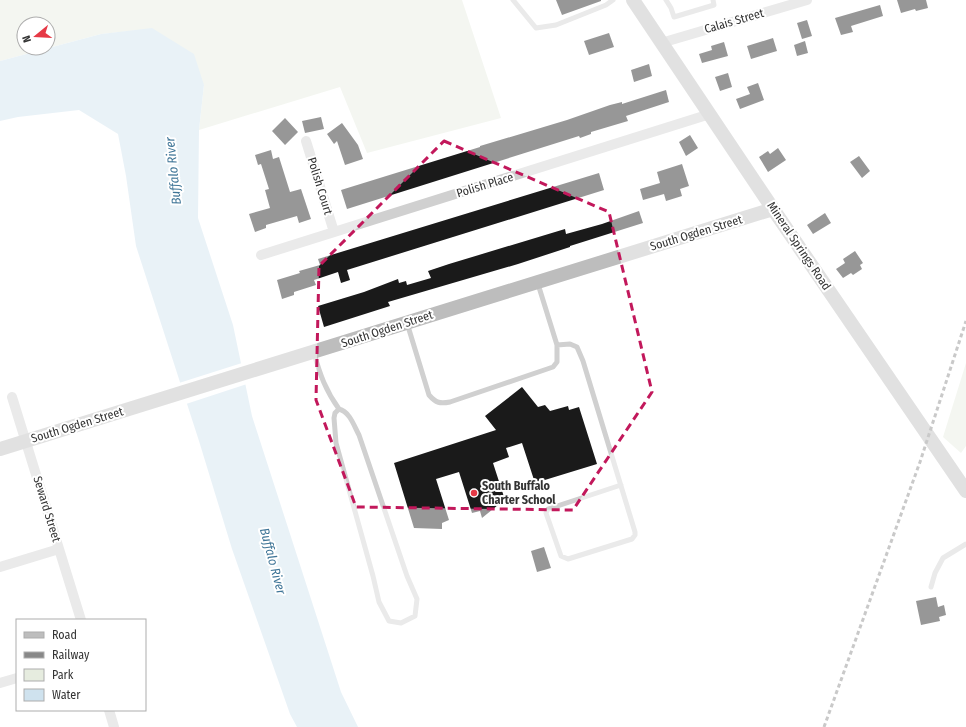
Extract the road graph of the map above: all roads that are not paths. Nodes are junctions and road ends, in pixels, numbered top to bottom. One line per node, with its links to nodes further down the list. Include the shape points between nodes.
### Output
1 (513, 0): 2 (lane, via 536,28 556,25)
2 (613, 0)
3 (633, 0): 7 (street, Mineral Springs Road)
4 (666, 0): 5 (lane, via 674,17 714,5)
5 (713, 0)
6 (807, 0): 7 (street, Calais Street)
7 (661, 43): 8 (street, Mineral Springs Road)
8 (710, 114): 10 (street, Mineral Springs Road); 11 (street, Polish Place)
9 (306, 141): 11 (street, Polish Court)
10 (773, 209): 13 (street, South Ogden Street); 22 (street, Mineral Springs Road)
11 (334, 232): 12 (street, Polish Place)
12 (261, 255)
13 (537, 282): 14 (street, South Ogden Street); 15 (lane)
14 (406, 322): 15 (lane, via 429,396 442,404 553,367 557,362); 16 (street, South Ogden Street)
15 (557, 345): 21 (lane, via 570,344 577,347)
16 (314, 352): 18 (lane, via 324,387); 19 (street, South Ogden Street)
17 (12, 397): 19 (street, Seward Street)
18 (339, 409): 18 (lane, via 334,418 336,443 379,602 388,620 401,623 415,616 417,599 360,435 344,410)
19 (26, 441): 20 (street, South Ogden Street); 24 (street, Seward Street)
20 (0, 449)
21 (621, 485): 21 (lane, via 636,532 632,539 568,559 561,556 546,513 548,508)
22 (966, 491)
23 (966, 544): 26 (lane, via 943,558)
24 (59, 549): 25 (street); 27 (street, Seward Street)
25 (0, 567)
26 (931, 587)
27 (81, 619)
28 (16, 678): 29 (street)
29 (0, 683)
30 (109, 711): 31 (street)
31 (114, 727)

